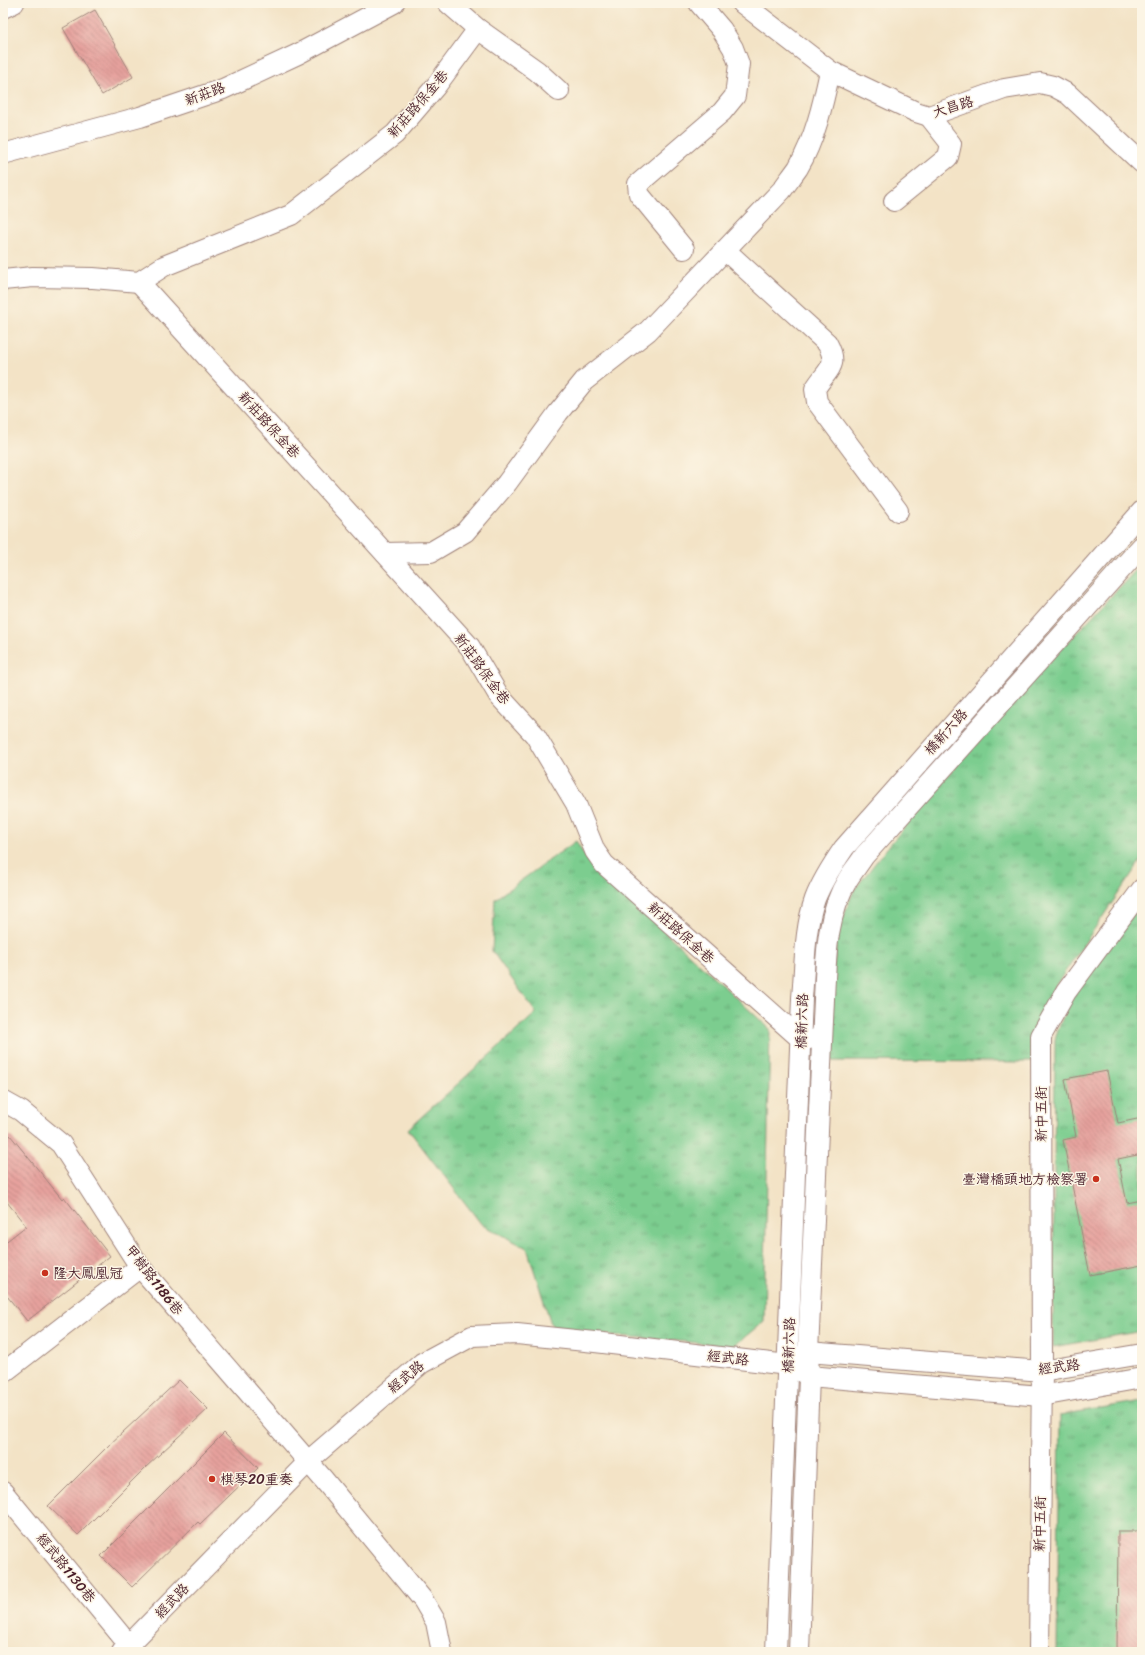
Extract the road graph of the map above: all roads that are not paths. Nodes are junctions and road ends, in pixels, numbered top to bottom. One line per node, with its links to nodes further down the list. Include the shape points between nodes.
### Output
1 (14, 3): 6 (street)
2 (394, 3): 11 (street, 新莊路, via 298,54 223,89 140,117)
3 (448, 3): 7 (street)
4 (699, 3): 14 (street, via 722,30 740,64 735,96 722,112 638,184 637,188 639,194)
5 (742, 3): 8 (street, 大昌路)
6 (3, 8)
7 (478, 29): 9 (street, via 537,71); 17 (street, 新莊路保金巷, via 436,86 395,134 291,215 164,266)
8 (830, 71): 10 (street, 大昌路); 15 (street, via 824,103 798,168 782,190)
9 (559, 91)
10 (929, 116): 12 (street, 大昌路, via 1004,89 1040,83 1068,94); 13 (street, via 951,144 948,157)
11 (3, 154)
12 (1142, 163)
13 (894, 201)
14 (684, 249)
15 (725, 250): 18 (street, via 826,343 832,353 832,366 815,389 817,402); 21 (street, via 648,331 584,381 507,483 465,532 431,552)
16 (4, 277): 17 (street, via 93,278)
17 (140, 282): 21 (street, 新莊路保金巷)
18 (898, 511)
19 (1138, 522): 23 (street, 橋新六路, via 844,848 828,872 815,899 806,941)
20 (1142, 546): 24 (street, 橋新六路, via 870,850 848,879 838,900 827,943)
21 (385, 554): 23 (street, 新莊路保金巷, via 470,647 499,696 535,735 576,804 595,851 604,864)
22 (1142, 889): 30 (street, 新中五街, via 1066,992 1041,1036)
23 (801, 1039): 24 (street); 29 (street, 橋新六路)
24 (823, 1039): 27 (street, 橋新六路)
25 (3, 1102): 26 (street, 甲樹路1186巷, via 22,1111 61,1144)
26 (140, 1268): 31 (street); 35 (street, 甲樹路1186巷)
27 (808, 1352): 29 (street); 30 (street, 經武路); 32 (street, 橋新六路)
28 (1142, 1354): 30 (street, 經武路)
29 (788, 1365): 32 (street, 經武路); 35 (street, 經武路, via 517,1334 472,1336 422,1363); 39 (street, 橋新六路)
30 (1042, 1371): 34 (street, 新中五街)
31 (3, 1373)
32 (809, 1376): 34 (street, 經武路); 40 (street, 橋新六路)
33 (1142, 1378): 34 (street, 經武路)
34 (1041, 1396): 41 (street, 新中五街)
35 (307, 1462): 37 (street, 經武路); 38 (street, 甲樹路1186巷, via 423,1600 436,1622)
36 (3, 1492): 37 (street, 經武路1130巷)
37 (126, 1648)
38 (442, 1652)
39 (776, 1652)
40 (799, 1652)
41 (1039, 1652)

